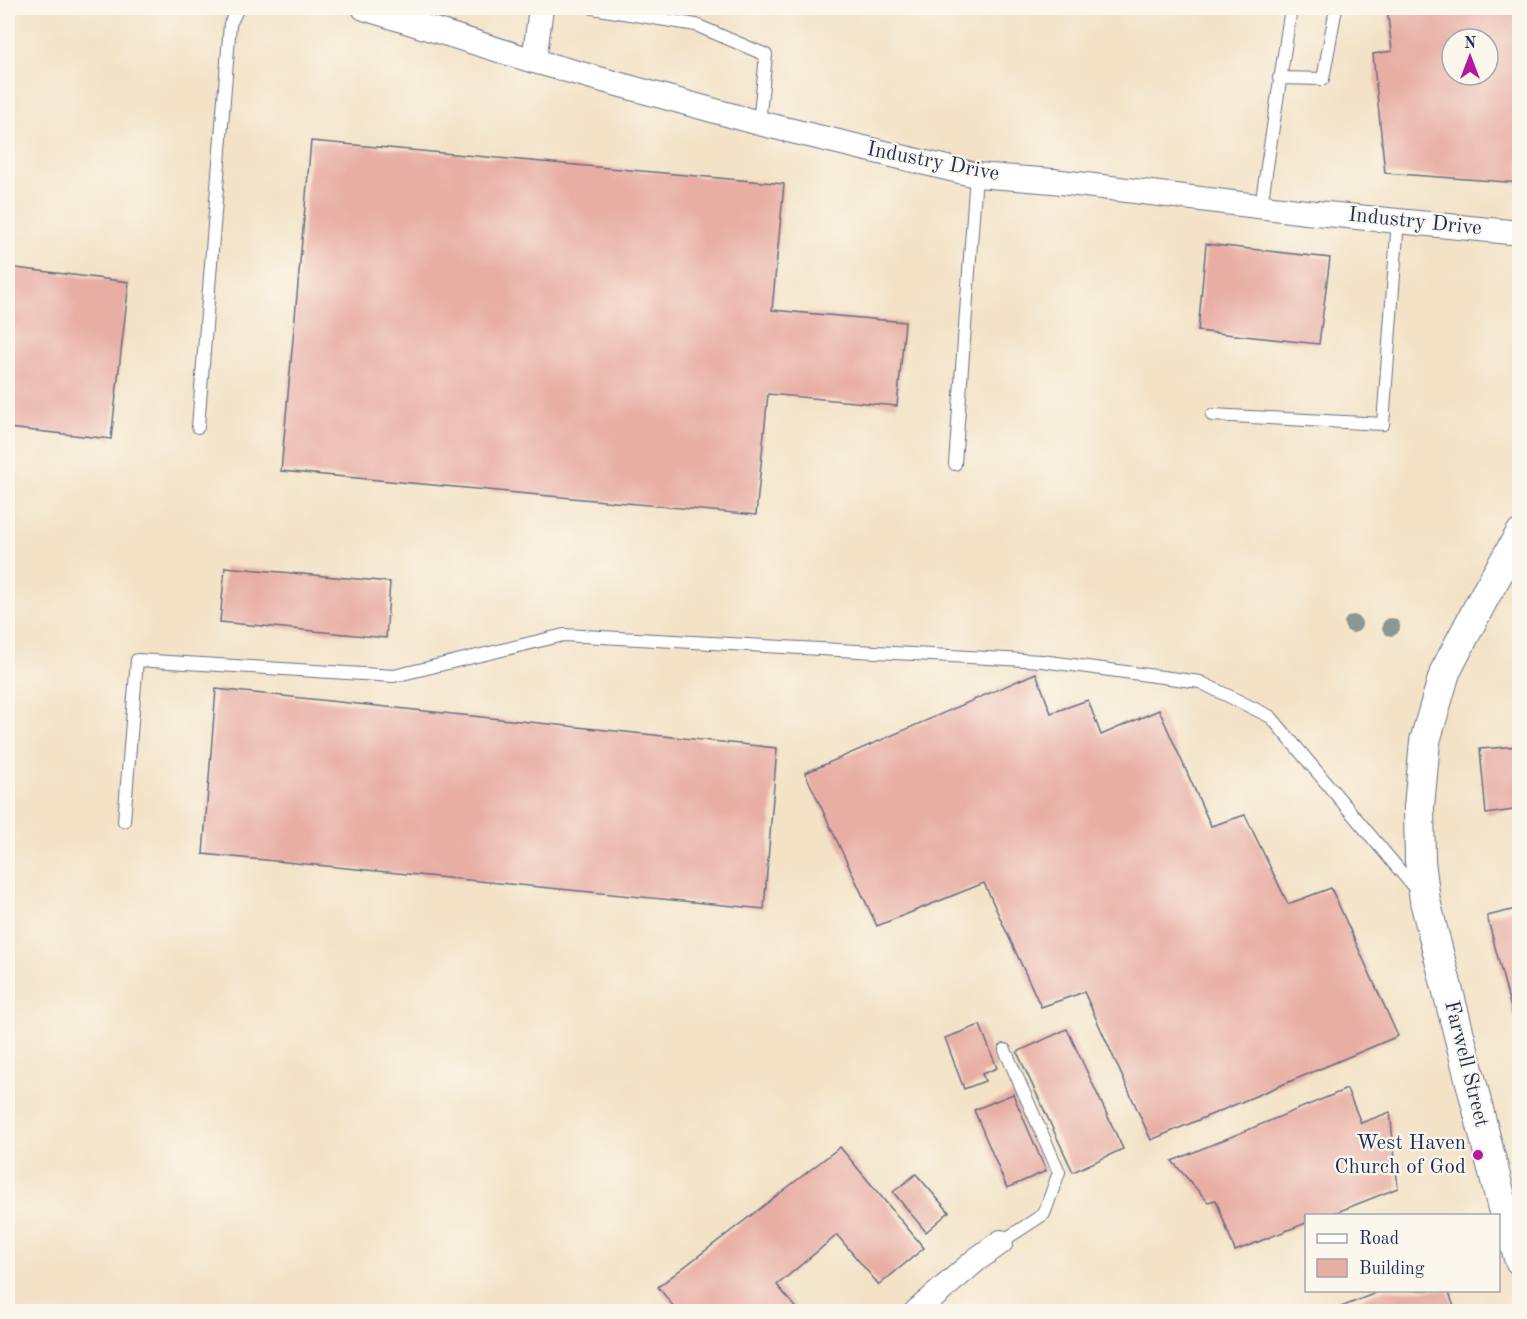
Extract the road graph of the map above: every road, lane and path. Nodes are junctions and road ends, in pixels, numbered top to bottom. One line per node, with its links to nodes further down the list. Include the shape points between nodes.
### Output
1 (238, 8): 16 (lane, via 230,24)
2 (364, 8): 7 (street, Industry Drive)
3 (541, 8): 8 (street)
4 (593, 8): 10 (lane, via 696,25 766,55)
5 (1291, 8): 9 (lane)
6 (1336, 8): 9 (lane, via 1323,79)
7 (389, 11): 8 (street, Industry Drive)
8 (534, 61): 10 (street, Industry Drive)
9 (1279, 78): 12 (lane)
10 (759, 123): 11 (street, Industry Drive)
11 (976, 175): 12 (street, Industry Drive); 17 (lane)
12 (1261, 206): 13 (street, Industry Drive)
13 (1398, 220): 14 (street, Industry Drive); 15 (lane, via 1383,424)
14 (1520, 232)
15 (1212, 415)
16 (198, 426)
17 (955, 464)
18 (1520, 535): 20 (street, Farwell Street, via 1445,672 1425,741 1419,807)
19 (124, 821): 20 (lane, via 137,660 394,676 564,636 1042,660 1200,682 1271,717)
20 (1425, 901): 23 (street, Farwell Street, via 1503,1208)
21 (1005, 1050): 22 (lane, via 1059,1172 1044,1214)
22 (1001, 1242): 24 (street, via 976,1260)
23 (1520, 1260)
24 (928, 1308)

